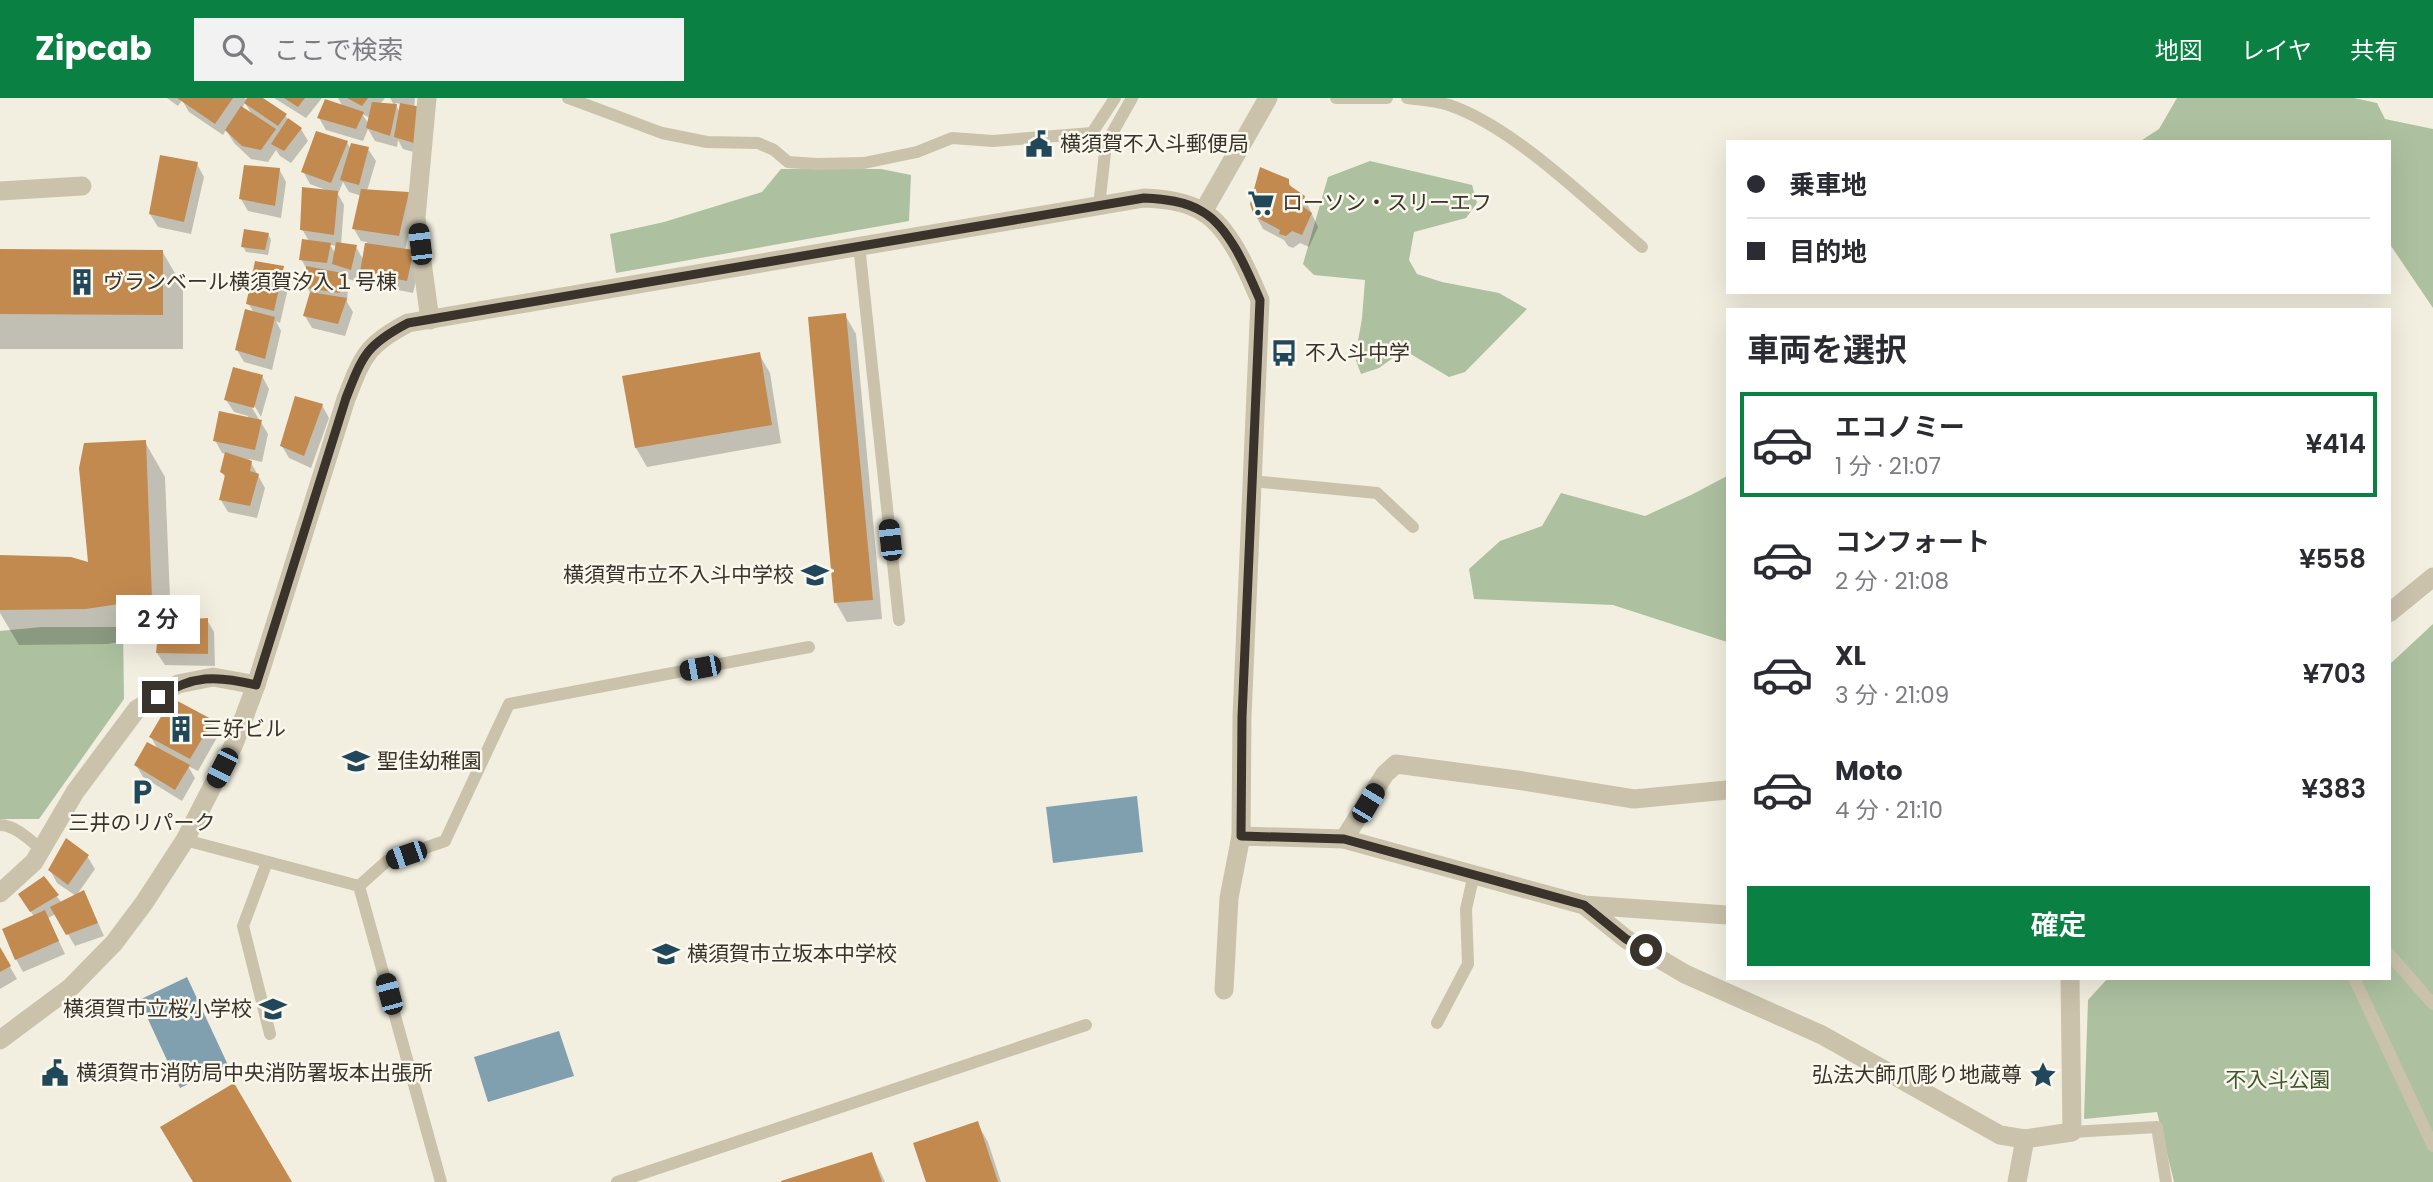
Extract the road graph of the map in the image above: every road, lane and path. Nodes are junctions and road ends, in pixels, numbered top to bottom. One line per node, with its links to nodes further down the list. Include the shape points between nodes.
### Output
1 (427, 98): 15 (street, via 416,218)
2 (568, 98): 3 (lane, via 662,133 707,142 758,143 788,162 816,164 864,163 917,152 952,138 993,141 1092,133)
3 (1115, 98)
4 (1132, 98): 11 (lane, via 1106,144)
5 (1268, 98): 12 (street)
6 (1335, 98): 7 (lane)
7 (1387, 98)
8 (1407, 98): 14 (lane, via 1448,104 1503,133)
9 (82, 186): 10 (street)
10 (0, 191)
11 (1098, 206): 12 (street, via 1169,199); 13 (street)
12 (1203, 212): 16 (street, via 1229,239 1260,300)
13 (859, 245): 15 (street); 20 (lane)
14 (1642, 247)
15 (430, 320): 22 (street, via 408,323 382,337 362,359)
16 (1252, 481): 17 (lane, via 1377,493); 25 (street)
17 (1413, 527)
18 (2433, 577): 19 (street)
19 (2391, 611)
20 (899, 620)
21 (809, 647): 31 (lane, via 509,704 445,841 387,861)
22 (256, 685): 27 (street, via 234,744); 28 (street, via 213,677 178,684 137,709 75,792)
23 (1726, 790): 26 (street, via 1634,799 1396,764)
24 (0, 825): 28 (lane, via 22,834)
25 (1241, 836): 26 (street); 38 (street, via 1230,898)
26 (1344, 839): 30 (street)
27 (185, 840): 29 (lane); 43 (street, via 114,943 71,987)
28 (42, 850): 32 (street)
29 (267, 862): 31 (lane); 42 (lane, via 243,926)
30 (1474, 874): 33 (street); 40 (lane, via 1466,909 1468,964)
31 (359, 886): 47 (lane)
32 (0, 893)
33 (1584, 905): 34 (street); 45 (street, via 1626,939 1685,974 1822,1034 2000,1135)
34 (1726, 915)
35 (2391, 956): 39 (lane)
36 (2070, 980): 44 (street)
37 (2355, 980): 46 (lane)
38 (1224, 990)
39 (2433, 1004)
40 (1437, 1023)
41 (1086, 1025): 48 (lane)
42 (270, 1034)
43 (0, 1040)
44 (2072, 1132): 45 (street); 50 (lane, via 2157,1127)
45 (2025, 1139): 49 (street)
46 (2433, 1146)
47 (441, 1182)
48 (617, 1182)
49 (2017, 1182)
50 (2166, 1182)

